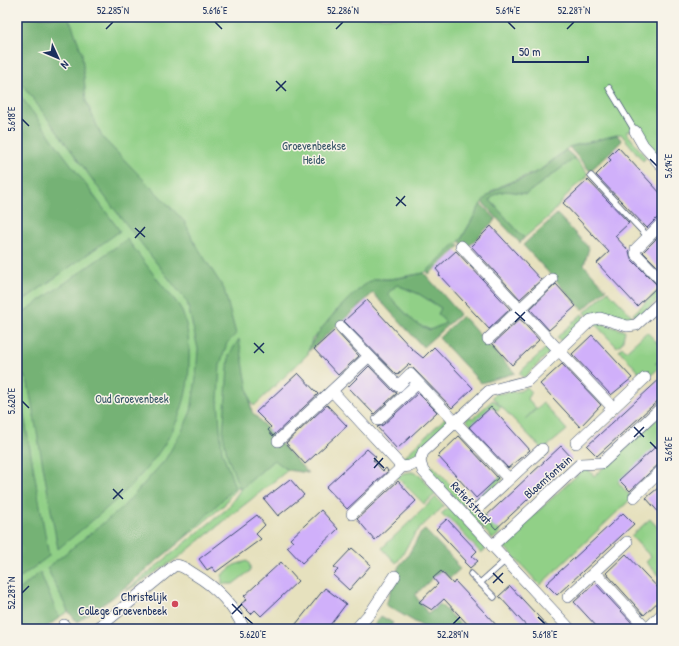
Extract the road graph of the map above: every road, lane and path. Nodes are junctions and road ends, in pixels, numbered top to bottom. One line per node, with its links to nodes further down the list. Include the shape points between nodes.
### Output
1 (609, 88): 2 (lane)
2 (635, 131): 3 (street, via 643,145)
3 (662, 166)
4 (591, 176): 6 (lane)
5 (662, 223): 6 (street)
6 (648, 237): 9 (street, via 636,249 636,254)
7 (462, 246): 11 (street)
8 (552, 279): 11 (street)
9 (662, 281)
10 (662, 301): 14 (street, via 636,325 627,326 600,318 591,320)
11 (520, 309): 13 (street); 14 (street)
12 (341, 326): 15 (street)
13 (488, 340)
14 (559, 351): 19 (street); 22 (street, via 527,381 489,391)
15 (369, 356): 17 (street, via 398,386 410,374); 18 (street)
16 (645, 378): 19 (street, Bloemfontein)
17 (418, 383): 21 (street); 22 (street)
18 (333, 392): 23 (street); 27 (street)
19 (613, 408): 24 (street, Bloemfontein)
20 (662, 408): 34 (street, Bloemfontein, via 602,464 580,464)
21 (378, 420)
22 (455, 422): 26 (street, via 423,452); 29 (street)
23 (278, 442)
24 (576, 443)
25 (542, 449): 29 (street, Bloemfontein)
26 (420, 461): 27 (street); 34 (street, Retiefstraat, via 423,471)
27 (402, 467): 32 (street)
28 (662, 470): 30 (street)
29 (509, 479): 31 (street, Bloemfontein)
30 (634, 497)
31 (479, 507)
32 (352, 514)
33 (627, 542): 36 (street)
34 (492, 546): 35 (street, Retiefstraat)
35 (506, 560): 39 (lane); 46 (street, Retiefstraat)
36 (595, 572): 41 (street); 47 (street)
37 (471, 574): 39 (lane)
38 (395, 576): 45 (street)
39 (480, 583): 40 (lane)
40 (494, 597)
41 (568, 597)
42 (662, 614): 47 (street)
43 (97, 629): 44 (street, via 175,565 184,567 212,586 233,609)
44 (244, 629)
45 (356, 629)
46 (570, 629)
47 (647, 629)

